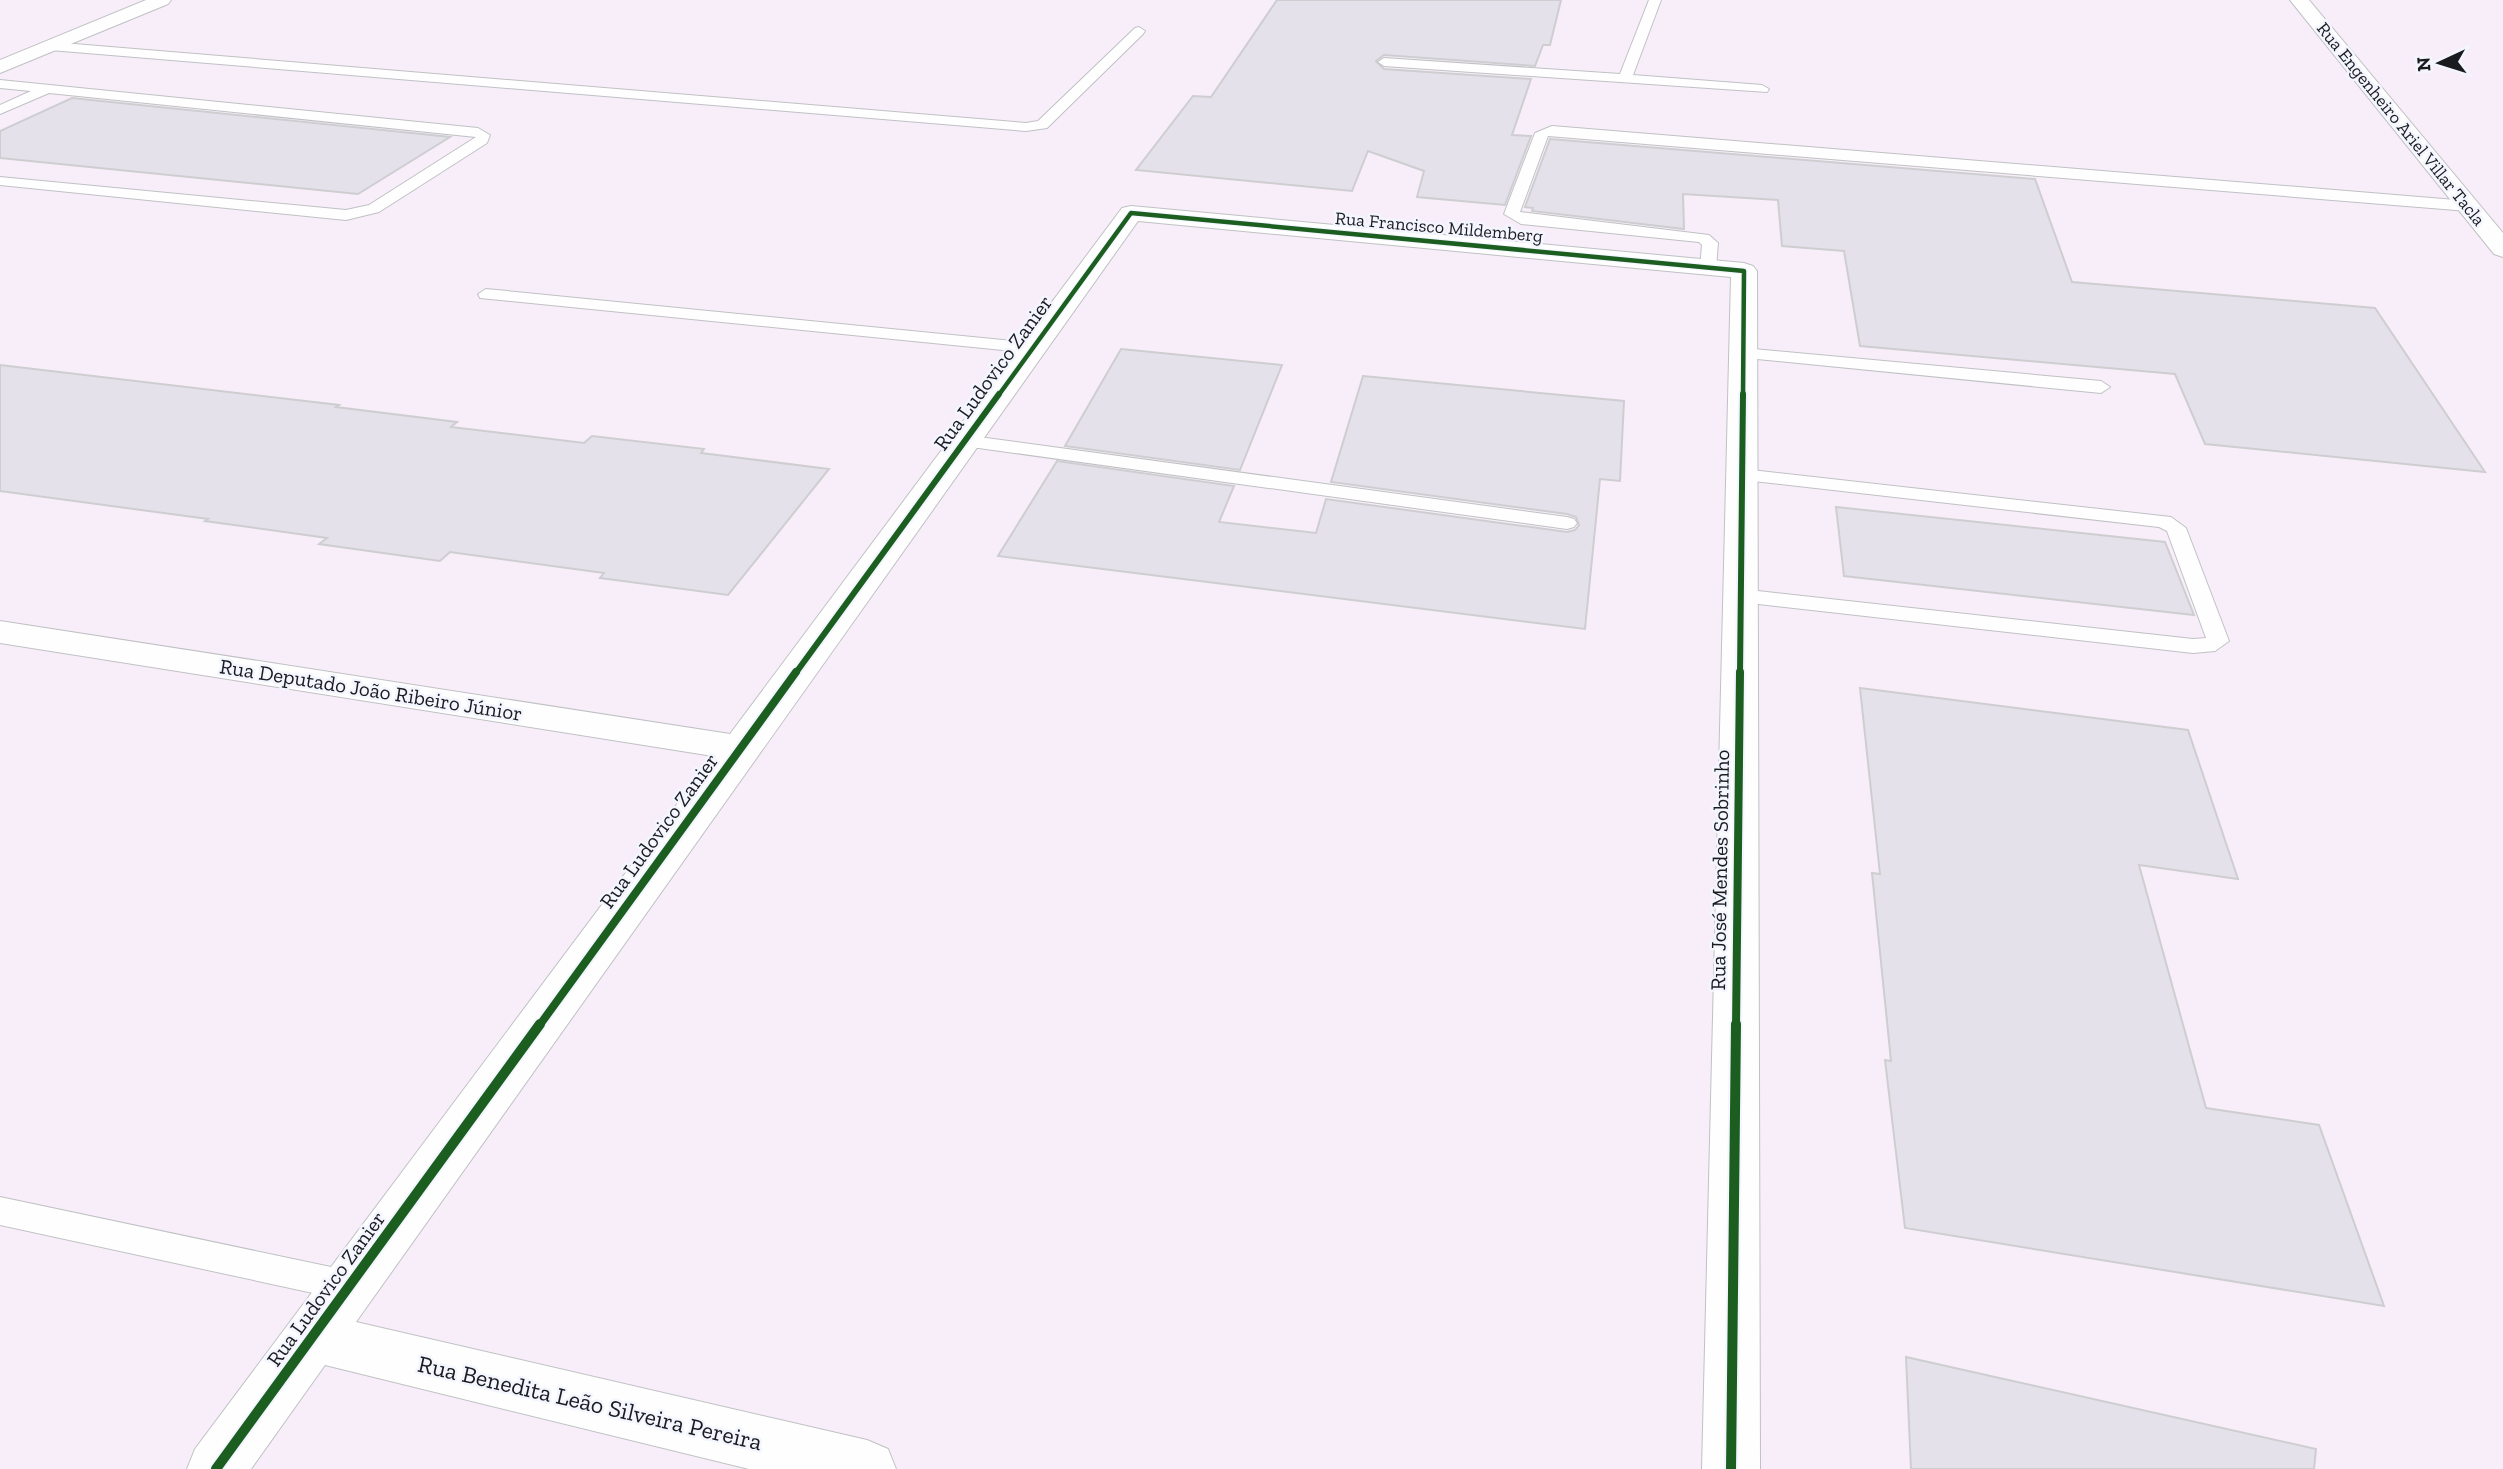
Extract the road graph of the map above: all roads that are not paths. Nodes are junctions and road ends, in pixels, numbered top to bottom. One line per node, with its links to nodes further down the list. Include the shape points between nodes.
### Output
1 (162, 0): 5 (street)
2 (1655, 0): 8 (lane)
3 (2299, 0): 14 (street, Rua Engenheiro Ariel Villar Tacla)
4 (1139, 31): 5 (lane, via 1042,125 1026,127)
5 (50, 46): 7 (street)
6 (1384, 62): 8 (lane)
7 (0, 66)
8 (1625, 78): 11 (lane)
9 (0, 84): 10 (lane)
10 (49, 89): 12 (lane); 13 (lane, via 483,135 374,209 346,215)
11 (1762, 89)
12 (0, 110)
13 (0, 181)
14 (2468, 206): 16 (street, Rua Engenheiro Ariel Villar Tacla); 17 (lane, via 1552,130 1542,133 1512,214 1521,219 1703,238)
15 (1130, 213): 17 (street, Rua Francisco Mildemberg); 19 (street, Rua Ludovico Zanier)
16 (2503, 248)
17 (1726, 270): 20 (street, Rua José Mendes Sobrinho)
18 (486, 294): 19 (lane)
19 (1033, 348): 22 (street, Rua Ludovico Zanier)
20 (1743, 353): 21 (lane); 23 (street, Rua José Mendes Sobrinho)
21 (2101, 387)
22 (964, 441): 24 (lane); 27 (street, Rua Ludovico Zanier)
23 (1742, 475): 25 (street, Rua José Mendes Sobrinho); 25 (lane, via 2164,521 2176,528 2218,641 2193,646)
24 (1567, 523)
25 (1740, 596): 33 (street, Rua José Mendes Sobrinho)
26 (0, 632): 27 (street, Rua Deputado João Ribeiro Júnior)
27 (741, 748): 29 (street, Rua Ludovico Zanier)
28 (0, 1211): 29 (lane)
29 (350, 1286): 30 (street, Rua Ludovico Zanier)
30 (312, 1337): 31 (street, Rua Ludovico Zanier); 32 (street, Rua Benedita Leão Silveira Pereira)
31 (216, 1469)
32 (867, 1469)
33 (1731, 1469)

